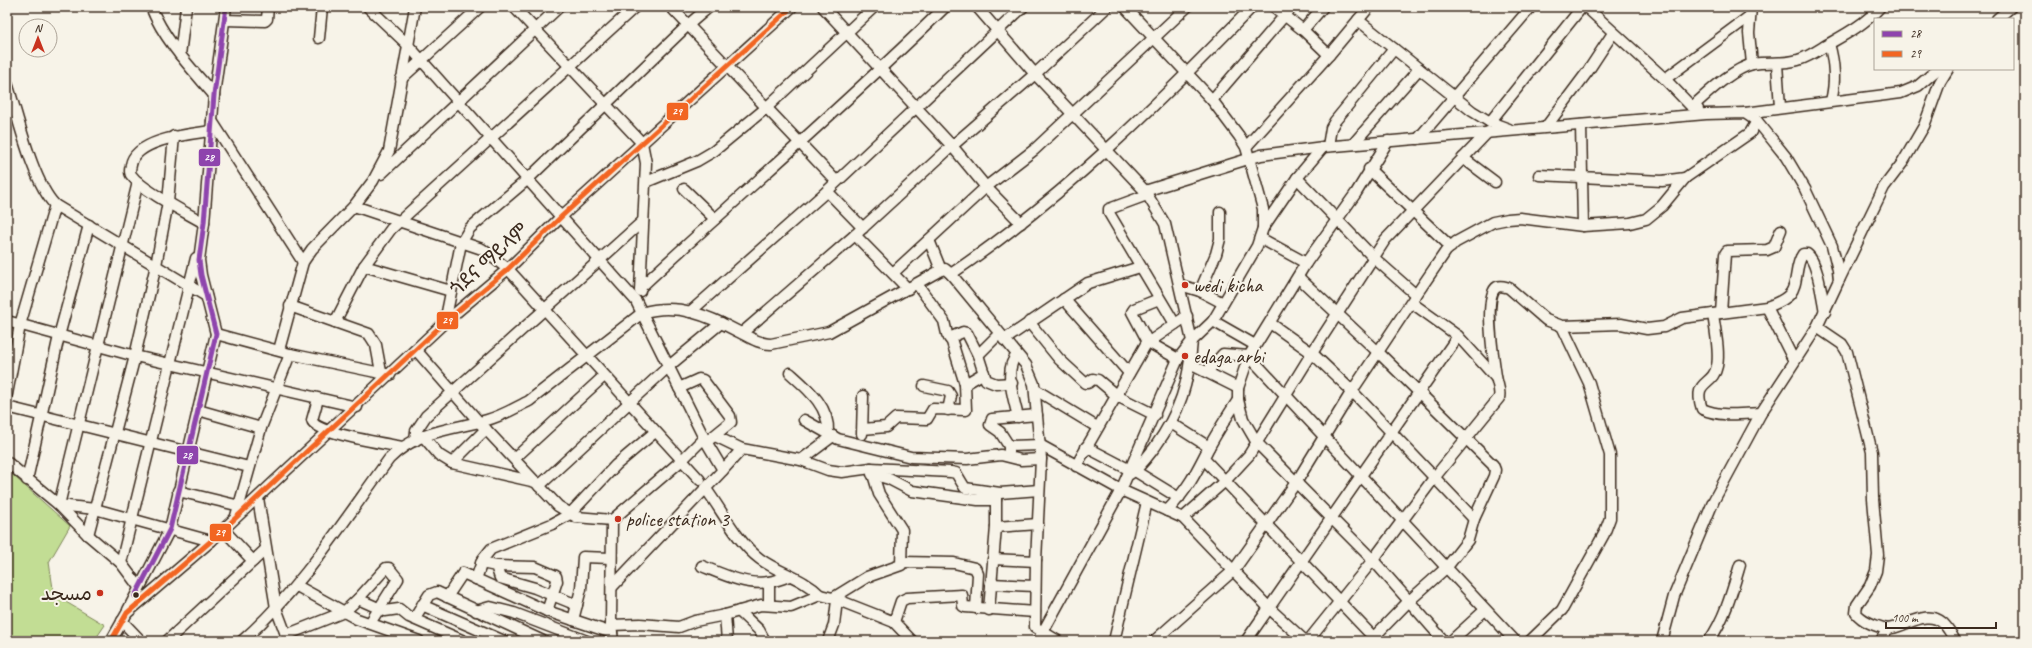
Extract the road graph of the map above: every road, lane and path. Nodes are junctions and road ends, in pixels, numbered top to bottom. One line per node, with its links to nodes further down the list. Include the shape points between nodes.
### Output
1 (151, 7): 48 (street)
2 (186, 7): 48 (street)
3 (226, 7): 35 (street)
4 (268, 7): 35 (street, via 265,21)
5 (322, 7): 43 (street)
6 (368, 7): 45 (street)
7 (415, 7): 45 (street)
8 (480, 7): 50 (street)
9 (514, 7): 38 (street)
10 (559, 7): 38 (street)
11 (635, 7): 53 (street)
12 (671, 7): 37 (street)
13 (710, 7): 37 (street)
14 (792, 7): 54 (street, ጎደና ማይላም)
15 (823, 7): 41 (street)
16 (874, 7): 41 (street)
17 (945, 7): 55 (street)
18 (977, 7): 39 (street)
19 (1023, 7): 39 (street)
20 (1107, 7): 60 (street)
21 (1125, 7): 44 (street)
22 (1187, 7): 44 (street)
23 (1252, 7): 59 (street)
24 (1274, 7): 33 (street)
25 (1292, 7): 33 (street)
26 (1323, 7): 40 (street)
27 (1369, 7): 36 (street)
28 (1531, 7): 65 (street)
29 (1586, 7): 42 (street); 80 (street)
30 (1880, 7): 46 (street, via 1863,24)
31 (2011, 7): 34 (street)
32 (1750, 12): 51 (street); 62 (street)
33 (1285, 16): 40 (street); 67 (street)
34 (1998, 18)
35 (225, 20): 64 (street)
36 (1358, 20): 47 (street); 49 (street)
37 (688, 25): 54 (street); 69 (street)
38 (536, 30): 53 (street); 66 (street)
39 (998, 30): 60 (street); 71 (street)
40 (1303, 30): 49 (street)
41 (847, 32): 55 (street); 72 (street)
42 (1613, 33): 62 (street); 81 (street)
43 (319, 38)
44 (1154, 38): 59 (street); 75 (street)
45 (407, 44): 50 (street); 61 (street)
46 (1829, 44): 52 (street, via 1799,60); 68 (street, via 1835,74)
47 (1394, 49): 56 (street); 91 (street, via 1338,117 1331,128)
48 (180, 55): 64 (street)
49 (1329, 55): 92 (street)
50 (422, 61): 61 (street); 66 (street)
51 (1752, 64): 52 (street); 70 (street, via 1718,85)
52 (1777, 64): 73 (street)
53 (571, 66): 69 (street); 84 (street)
54 (727, 66): 72 (street); 87 (street, ጎደና ማይላም)
55 (881, 69): 71 (street); 88 (street)
56 (1419, 69): 65 (street); 89 (street)
57 (1937, 70): 68 (street, via 1918,86 1901,93)
58 (1947, 70): 146 (street, via 1940,82 1924,126 1884,188)
59 (1188, 73): 67 (street); 93 (street)
60 (1035, 74): 75 (street); 90 (street)
61 (402, 79): 102 (street, via 389,150)
62 (1665, 79): 70 (street)
63 (7, 83): 112 (street, via 33,162 49,199)
64 (214, 95): 77 (street)
65 (1454, 98): 80 (street); 85 (street)
66 (458, 100): 84 (street); 102 (street)
67 (1212, 100): 92 (street)
68 (1831, 101): 73 (street)
69 (606, 104): 87 (street); 101 (street)
70 (1693, 106): 76 (street)
71 (916, 107): 90 (street); 103 (street)
72 (766, 108): 88 (street); 105 (street, via 714,152)
73 (1780, 108): 74 (street)
74 (1745, 113): 76 (street); 78 (street)
75 (1073, 114): 93 (street); 107 (street, via 1034,150)
76 (1706, 114): 79 (street)
77 (212, 121): 82 (street); 136 (street)
78 (1757, 121): 100 (street, via 1750,133); 146 (street, via 1786,157 1805,189 1832,246)
79 (1581, 125): 81 (street); 99 (street)
80 (1489, 127): 81 (street, via 1512,130); 85 (street); 95 (street)
81 (1546, 127)
82 (211, 131): 83 (street); 121 (street)
83 (174, 136): 104 (street, via 136,154 130,171); 111 (street)
84 (492, 139): 101 (street); 118 (street)
85 (1418, 139): 86 (street)
86 (1388, 141): 89 (street); 96 (street)
87 (642, 143): 105 (street, via 646,158); 116 (street, ጎደና ማይላም)
88 (800, 144): 103 (street); 117 (street)
89 (1353, 144): 91 (street)
90 (952, 146): 107 (street); 125 (street)
91 (1326, 146): 94 (street); 98 (street)
92 (1246, 147): 94 (street)
93 (1106, 150): 110 (street); 122 (street)
94 (1250, 158): 110 (street); 127 (street, via 1263,209)
95 (1463, 158): 106 (street); 114 (street)
96 (1369, 169): 114 (street); 120 (street, via 1364,181)
97 (1540, 175): 99 (street)
98 (1297, 178): 120 (street); 127 (street)
99 (1583, 178): 100 (street, via 1662,181); 124 (street)
100 (1685, 178): 124 (street, via 1662,206 1646,219 1630,223)
101 (528, 179): 116 (street); 130 (street, via 470,228)
102 (373, 180): 113 (street)
103 (836, 181): 109 (street)
104 (138, 182): 111 (street); 132 (street)
105 (646, 182): 119 (street)
106 (1495, 182)
107 (986, 187): 122 (street); 129 (street)
108 (684, 188): 117 (street)
109 (826, 191): 125 (street); 163 (street)
110 (1146, 193): 140 (street, via 1109,211); 147 (street, via 1165,224)
111 (168, 202): 121 (street); 138 (street)
112 (55, 205): 123 (street); 176 (street)
113 (354, 206): 118 (street); 136 (street, via 312,249)
114 (1413, 210): 133 (street); 134 (street)
115 (1220, 212): 152 (street, via 1220,239)
116 (562, 216): 135 (street); 141 (street, ጎደና ማይላም)
117 (714, 219): 149 (street)
118 (401, 221): 130 (street); 139 (street, via 383,238)
119 (643, 221): 135 (street); 149 (street)
120 (1337, 221): 134 (street); 137 (street)
121 (204, 223): 131 (street)
122 (1021, 223): 144 (street)
123 (89, 225): 132 (street); 181 (street)
124 (1583, 226): 133 (street, via 1520,218 1508,219 1493,222)
125 (863, 228): 128 (street)
126 (1781, 230): 166 (street, via 1774,247 1767,250 1727,251)
127 (1262, 233): 137 (street); 158 (street)
128 (855, 235): 143 (street); 179 (street)
129 (929, 240): 142 (street); 143 (street)
130 (461, 243): 141 (street, via 482,249); 151 (street)
131 (200, 244): 148 (street); 153 (street, via 200,268)
132 (123, 247): 138 (street); 188 (street)
133 (1451, 247): 156 (street)
134 (1373, 257): 156 (street); 165 (street)
135 (599, 259): 157 (street); 161 (street)
136 (303, 262): 159 (street)
137 (1306, 263): 145 (street)
138 (156, 265): 148 (street); 197 (street)
139 (364, 266): 151 (street); 170 (street)
140 (1140, 267): 154 (street); 155 (street, via 1088,283)
141 (508, 269): 161 (street); 171 (street, ጎደና ማይላም)
142 (941, 270): 144 (street, via 945,269); 150 (street)
143 (893, 273): 150 (street)
144 (951, 274): 183 (street)
145 (1298, 277): 165 (street); 174 (street)
146 (1839, 280): 164 (street)
147 (1180, 285): 152 (street); 167 (street)
148 (189, 287): 153 (street); 201 (street)
149 (642, 287): 157 (street)
150 (913, 287): 179 (street, via 822,335 766,344); 184 (street, via 941,316)
151 (451, 291): 171 (street)
152 (1200, 291): 158 (street)
153 (206, 296): 180 (street)
154 (1159, 298): 175 (street); 186 (street, via 1132,310)
155 (1064, 299): 172 (street); 209 (street)
156 (1414, 299): 182 (street); 191 (street)
157 (636, 301): 162 (street)
158 (1223, 303): 169 (street)
159 (290, 306): 170 (street); 189 (street)
160 (1767, 307): 164 (street, via 1780,302 1790,294 1799,259 1803,254 1807,254 1812,257 1815,265); 166 (street); 200 (street)
161 (543, 310): 194 (street); 219 (street)
162 (642, 312): 163 (street, via 664,308); 194 (street); 203 (street)
163 (690, 312): 173 (street)
164 (1825, 312): 178 (street)
165 (1338, 313): 191 (street); 192 (street)
166 (1717, 313): 177 (street, via 1682,318 1664,327 1647,329 1620,324); 233 (street, via 1718,364 1716,373 1700,389 1698,397 1702,409 1733,414)
167 (1187, 316): 175 (street); 185 (street)
168 (7, 321): 176 (street)
169 (1213, 321): 185 (street); 187 (street)
170 (335, 322): 206 (street, via 369,334 373,338)
171 (446, 322): 190 (street, ጎደና ማይላም)
172 (1029, 322): 183 (street); 224 (street, via 1075,375 1085,383 1093,379 1098,380)
173 (722, 323): 179 (street); 203 (street)
174 (1270, 323): 187 (street); 192 (street)
175 (1175, 324): 186 (street)
176 (20, 325): 181 (street); 222 (street)
177 (1562, 326): 211 (street, via 1546,320 1509,288 1497,288 1492,292 1490,326); 399 (street, via 1589,383 1610,455 1610,518 1604,534 1562,610)
178 (1817, 327): 200 (street); 368 (street, via 1842,344 1847,352 1872,452 1878,555 1876,571 1870,586 1857,605 1856,613)
179 (742, 333)
180 (216, 334): 189 (street); 204 (street)
181 (59, 336): 188 (street); 234 (street)
182 (1458, 336): 211 (street); 221 (street)
183 (1002, 337): 195 (street); 196 (street)
184 (949, 338): 195 (street, via 966,332); 213 (street)
185 (1192, 341): 199 (street); 202 (street)
186 (1148, 342): 199 (street); 209 (street)
187 (1255, 346): 198 (street)
188 (97, 347): 197 (street); 240 (street)
189 (279, 350): 193 (street)
190 (416, 350): 206 (street, ጎደና ማይላም); 219 (street)
191 (1378, 352): 220 (street); 221 (street)
192 (1312, 353): 220 (street); 225 (street)
193 (290, 354): 206 (street); 217 (street)
194 (585, 355): 210 (street); 241 (street, via 528,401)
195 (978, 355): 208 (street)
196 (1017, 355): 212 (street, via 1010,365); 218 (street, via 1030,372)
197 (135, 356): 201 (street); 248 (street)
198 (1249, 356): 205 (street, via 1223,354); 216 (street); 225 (street)
199 (1178, 359): 236 (street)
200 (1794, 361): 233 (street)
201 (171, 364): 204 (street); 254 (street)
202 (1190, 364): 205 (street); 239 (street, via 1186,388)
203 (669, 366): 215 (street); 228 (street)
204 (206, 372): 217 (street); 231 (street)
205 (1207, 372): 216 (street)
206 (386, 373): 230 (street, ጎደና ማይላም)
207 (790, 373): 249 (street, via 822,407)
208 (984, 373): 212 (street, via 986,380 993,384); 213 (street)
209 (1129, 373): 224 (street)
210 (604, 376): 228 (street); 266 (street)
211 (1496, 378): 253 (street, via 1499,398)
212 (1012, 383): 237 (street)
213 (965, 384): 232 (street, via 966,410)
214 (924, 386): 232 (street, via 948,391)
215 (679, 388): 252 (street); 252 (street, via 699,379 703,380 731,419)
216 (1238, 388): 227 (street)
217 (275, 389): 226 (street); 243 (street)
218 (1036, 390): 235 (street); 242 (street)
219 (453, 391): 241 (street); 251 (street, via 420,424 416,431)
220 (1352, 391): 247 (street); 250 (street)
221 (1420, 392): 247 (street); 253 (street)
222 (7, 394)
223 (863, 396): 244 (street)
224 (1117, 396): 236 (street); 242 (street)
225 (1286, 396): 250 (street); 255 (street)
226 (318, 399): 230 (street); 245 (street, via 312,423)
227 (1238, 400): 255 (street, via 1243,418); 261 (street)
228 (630, 403): 246 (street); 285 (street)
229 (7, 406): 234 (street)
230 (357, 407): 245 (street, ጎደና ማይላም)
231 (198, 410): 243 (street); 263 (street)
232 (948, 410): 244 (street, via 933,409 927,419 896,418 886,427)
233 (1760, 413): 400 (street, via 1714,500 1674,596)
234 (42, 415): 240 (street); 281 (street)
235 (1037, 415): 237 (street); 258 (street)
236 (1154, 415): 278 (street)
237 (1018, 417): 257 (street, via 993,418 991,421 990,425 1000,432)
238 (804, 420): 249 (street)
239 (1171, 423): 261 (street); 278 (street)
240 (78, 425): 248 (street); 295 (street)
241 (483, 425): 251 (street, via 442,429); 266 (street); 272 (street)
242 (1098, 427): 260 (street)
243 (261, 428): 274 (street)
244 (863, 429): 256 (street)
245 (330, 432): 259 (street); 292 (street, ጎደና ማይላም)
246 (655, 432): 269 (street); 299 (street, via 616,465)
247 (1392, 433): 279 (street); 280 (street)
248 (115, 434): 254 (street); 297 (street)
249 (830, 434): 256 (street); 270 (street)
250 (1324, 436): 279 (street); 284 (street)
251 (419, 438): 259 (street); 272 (street)
252 (709, 438): 262 (street); 269 (street); 275 (street)
253 (1465, 438): 280 (street); 304 (street, via 1495,470)
254 (152, 443): 263 (street); 301 (street)
255 (1257, 443): 283 (street); 284 (street)
256 (861, 444): 265 (street)
257 (1008, 446): 258 (street); 264 (street)
258 (1040, 446): 267 (street); 273 (street)
259 (402, 447): 334 (street, via 389,459)
260 (1086, 447): 273 (street); 278 (street)
261 (1209, 447): 268 (street)
262 (742, 449): 270 (street); 275 (street)
263 (187, 452): 274 (street); 289 (street)
264 (1010, 456): 265 (street, via 966,459); 267 (street, via 1021,460)
265 (911, 457): 276 (street)
266 (515, 458): 285 (street)
267 (1041, 459): 287 (street)
268 (1204, 459): 283 (street); 293 (street)
269 (682, 460): 282 (street); 305 (street)
270 (801, 460): 277 (street, via 828,470)
271 (7, 462): 281 (street)
272 (452, 463): 285 (street)
273 (1076, 466): 288 (street)
274 (249, 467): 296 (street)
275 (724, 470): 286 (street)
276 (911, 470): 277 (street); 290 (street, via 954,472)
277 (872, 471): 290 (street, via 912,491); 321 (street, via 879,494 902,530)
278 (1131, 473): 288 (street); 293 (street)
279 (1362, 475): 303 (street); 306 (street)
280 (1434, 478): 304 (street); 306 (street)
281 (27, 480): 295 (street)
282 (700, 480)
283 (1225, 481): 302 (street); 308 (street)
284 (1296, 481): 303 (street); 308 (street)
285 (538, 484): 299 (street, via 558,506)
286 (706, 489): 329 (street, via 752,552 774,569); 337 (street)
287 (1039, 490): 291 (street); 307 (street)
288 (1121, 490): 294 (street); 371 (street)
289 (178, 491): 296 (street); 310 (street)
290 (964, 492): 291 (street, via 978,500)
291 (996, 496): 309 (street)
292 (258, 498): 300 (street, ጎደና ማይላም); 314 (street)
293 (1179, 498): 298 (street)
294 (1148, 502): 298 (street); 391 (street)
295 (59, 505): 297 (street); 312 (street)
296 (240, 506): 300 (street)
297 (95, 509): 301 (street); 312 (street)
298 (1167, 511): 302 (street)
299 (570, 514): 305 (street, via 576,517); 320 (street, via 491,549)
300 (236, 516): 311 (street, ጎደና ማይላም)
301 (132, 518): 310 (street); 323 (street)
302 (1183, 518): 328 (street)
303 (1333, 518): 317 (street); 322 (street)
304 (1474, 519): 327 (street, via 1468,540)
305 (612, 520): 315 (street)
306 (1403, 521): 317 (street); 327 (street)
307 (1038, 524): 309 (street); 319 (street)
308 (1268, 524): 322 (street); 328 (street)
309 (996, 527): 316 (street)
310 (170, 529): 313 (street); 336 (street)
311 (223, 529): 313 (street, ጎደና ማይላም); 318 (street)
312 (88, 535): 323 (street)
313 (211, 541): 362 (street, ጎደና ማይላም)
314 (265, 550): 318 (street); 349 (street)
315 (611, 558): 337 (street); 348 (street, via 583,557)
316 (993, 559): 319 (street); 333 (street)
317 (1373, 560): 344 (street); 345 (street)
318 (253, 561): 377 (street)
319 (1036, 561): 335 (street)
320 (481, 562): 325 (street); 330 (street)
321 (902, 562): 332 (street, via 947,562 967,565 977,571); 343 (street, via 898,568 866,577)
322 (1302, 562): 344 (street); 351 (street)
323 (121, 563): 336 (street)
324 (1740, 565): 401 (street, via 1728,606)
325 (496, 566): 338 (street, via 500,578); 338 (street, via 529,566 547,572 557,578)
326 (702, 566): 331 (street, via 740,580)
327 (1448, 567): 345 (street); 354 (street)
328 (1234, 570): 351 (street); 392 (street)
329 (790, 576): 331 (street); 339 (street, via 812,587)
330 (476, 579): 340 (street, via 463,573); 342 (street)
331 (769, 582): 346 (street)
332 (978, 585): 333 (street); 350 (street)
333 (991, 585): 335 (street); 353 (street)
334 (297, 586): 349 (street); 358 (street)
335 (1035, 586): 359 (street)
336 (139, 587): 362 (street)
337 (612, 587): 372 (street)
338 (552, 594): 348 (street); 356 (street)
339 (820, 595): 343 (street); 346 (street, via 791,607)
340 (447, 597): 347 (street, via 432,592); 355 (street)
341 (358, 599): 352 (street); 352 (street, via 386,568 389,568 398,579); 358 (street)
342 (520, 599): 356 (street); 360 (street)
343 (835, 599): 366 (street); 387 (street, via 834,625)
344 (1340, 600): 374 (street); 395 (street)
345 (1408, 602): 374 (street); 396 (street)
346 (769, 604): 357 (street)
347 (422, 605): 364 (street); 370 (street)
348 (578, 605): 365 (street)
349 (276, 608): 373 (street); 378 (street)
350 (976, 608): 353 (street); 366 (street, via 963,606 962,595 907,598 901,601)
351 (1269, 608): 393 (street); 394 (street)
352 (379, 609): 364 (street, via 399,609); 367 (street)
353 (989, 610): 359 (street)
354 (1485, 610): 397 (street); 398 (street)
355 (476, 611): 360 (street, via 490,607); 363 (street)
356 (548, 611): 365 (street)
357 (739, 611): 361 (street); 386 (street, via 759,630)
358 (344, 612): 367 (street); 373 (street)
359 (1035, 612): 371 (street, via 1035,627)
360 (514, 613): 384 (street)
361 (725, 615): 372 (street, via 679,627 640,624); 385 (street)
362 (124, 617): 375 (street, ጎደና ማይላም); 376 (street)
363 (491, 618): 370 (street); 383 (street)
364 (414, 619): 381 (street)
365 (573, 620): 372 (street)
366 (894, 622): 388 (street)
367 (370, 623): 369 (street)
368 (1887, 629): 402 (street); 403 (street, via 1922,618 1933,618 1943,623)
369 (392, 631): 379 (street); 380 (street)
370 (484, 631): 382 (street)
371 (1043, 632): 389 (street); 390 (street)
372 (612, 633)
373 (287, 638)
374 (1374, 640)
375 (110, 641)
376 (141, 641)
377 (167, 641)
378 (242, 641)
379 (388, 641)
380 (419, 641)
381 (464, 641)
382 (504, 641)
383 (543, 641)
384 (587, 641)
385 (727, 641)
386 (765, 641)
387 (828, 641)
388 (912, 641)
389 (1038, 641)
390 (1058, 641)
391 (1114, 641)
392 (1154, 641)
393 (1246, 641)
394 (1305, 641)
395 (1308, 641)
396 (1444, 641)
397 (1451, 641)
398 (1515, 641)
399 (1530, 641)
400 (1662, 641)
401 (1709, 641)
402 (1881, 641)
403 (1955, 641)

